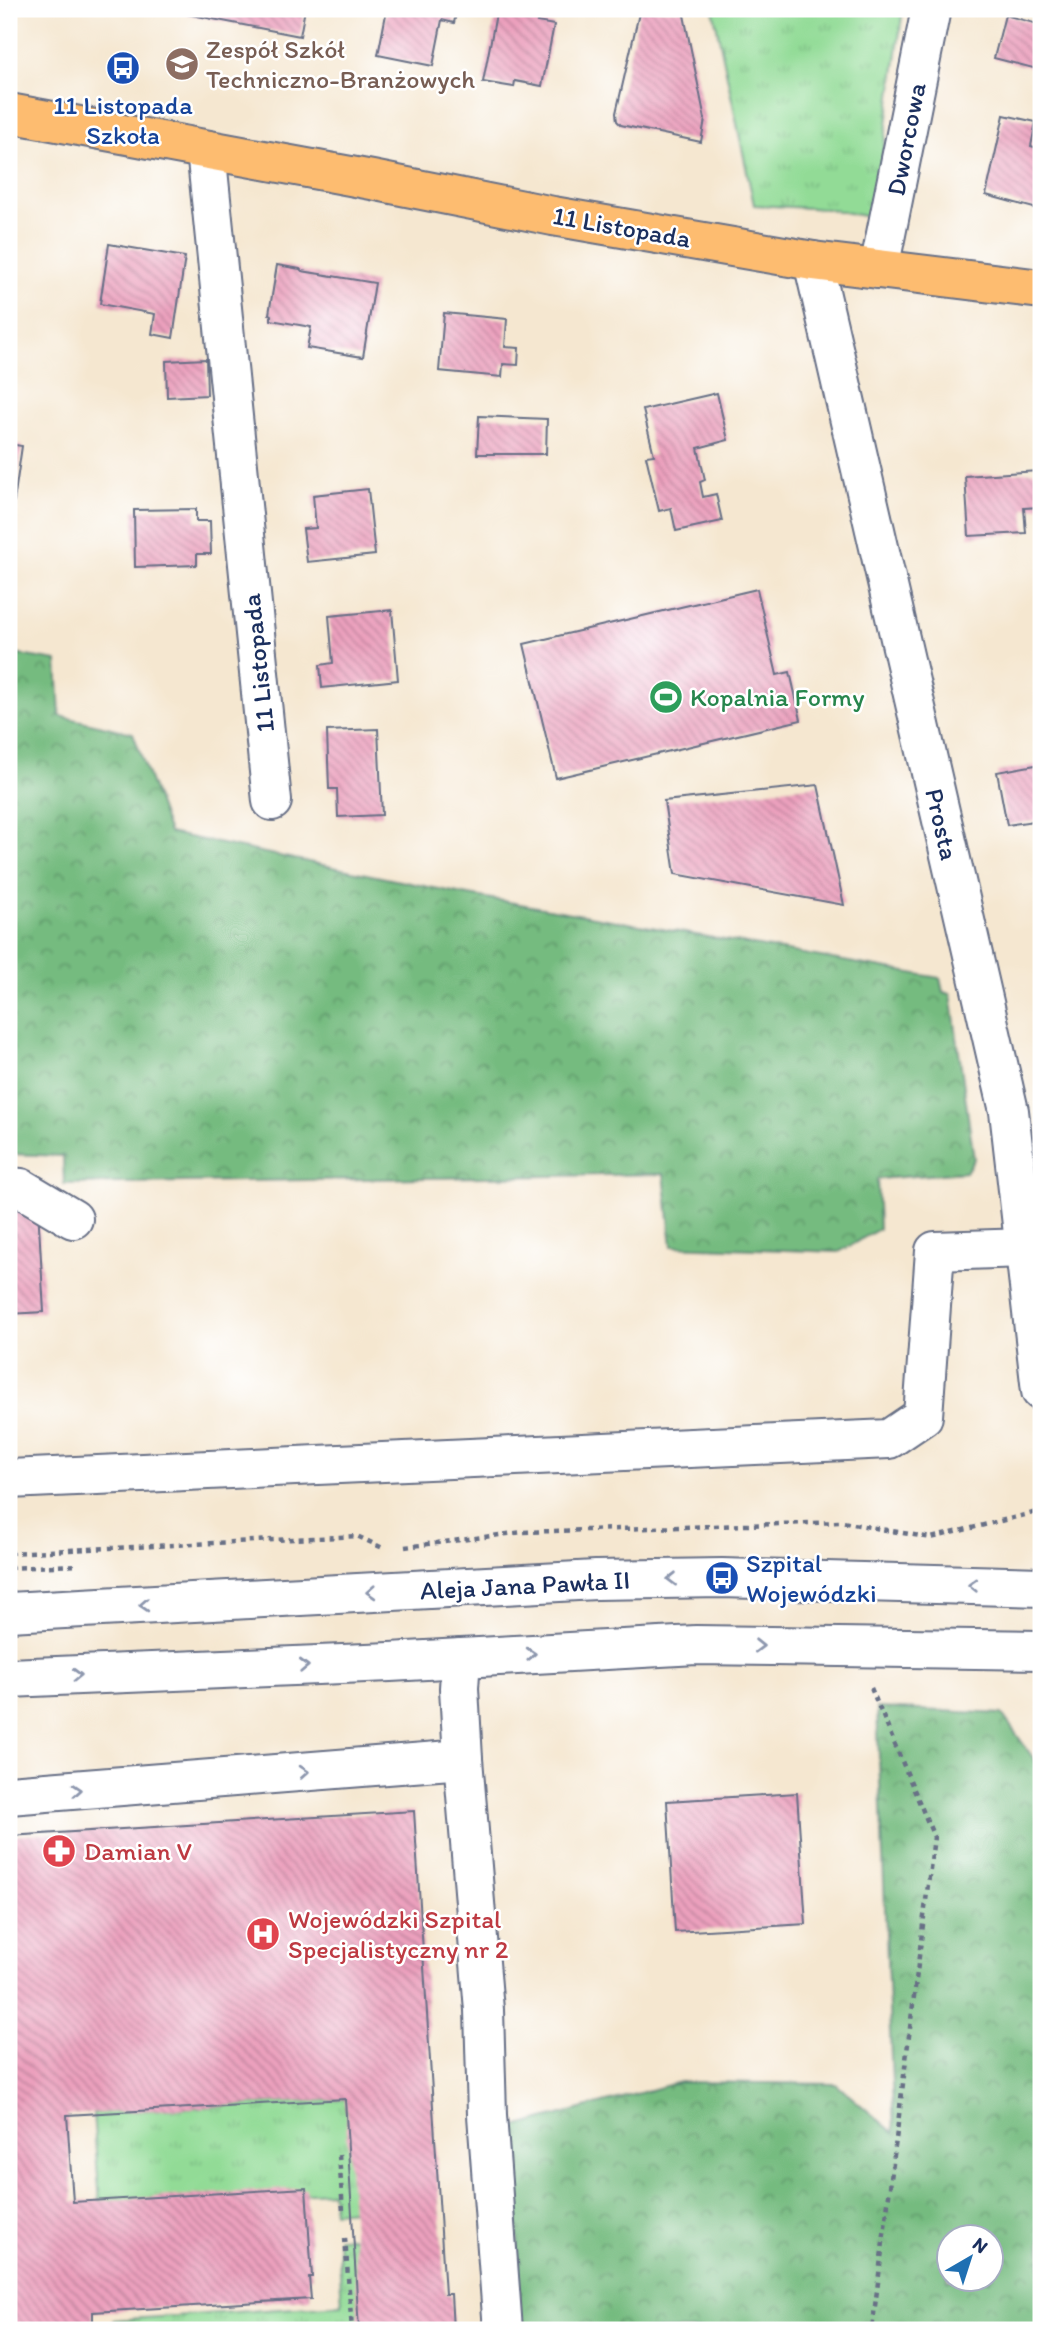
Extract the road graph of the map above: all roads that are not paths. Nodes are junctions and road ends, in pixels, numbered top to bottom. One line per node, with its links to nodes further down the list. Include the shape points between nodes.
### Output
1 (931, 9): 5 (street, Dworcowa)
2 (9, 113): 3 (main road, 11 Listopada)
3 (206, 149): 4 (main road, 11 Listopada); 7 (street, 11 Listopada)
4 (813, 261): 5 (main road, 11 Listopada); 10 (street, Prosta, via 1009,1111)
5 (880, 269): 6 (main road, 11 Listopada)
6 (1041, 289)
7 (272, 801)
8 (9, 1186): 9 (street, via 21,1188)
9 (73, 1219)
10 (1026, 1248): 11 (street, Prosta); 12 (street, via 935,1251 923,1416 889,1439)
11 (1041, 1391)
12 (9, 1479)
13 (1041, 1587): 14 (street, Aleja Jana Pawła II, one-way to 14, via 722,1578 596,1580)
14 (9, 1612)
15 (1041, 1650): 16 (street, one-way to 15, via 696,1646)
16 (461, 1658): 17 (street, one-way to 16); 18 (street)
17 (9, 1678)
18 (463, 1759): 19 (street, one-way to 18); 20 (street)
19 (9, 1795)
20 (503, 2330)

